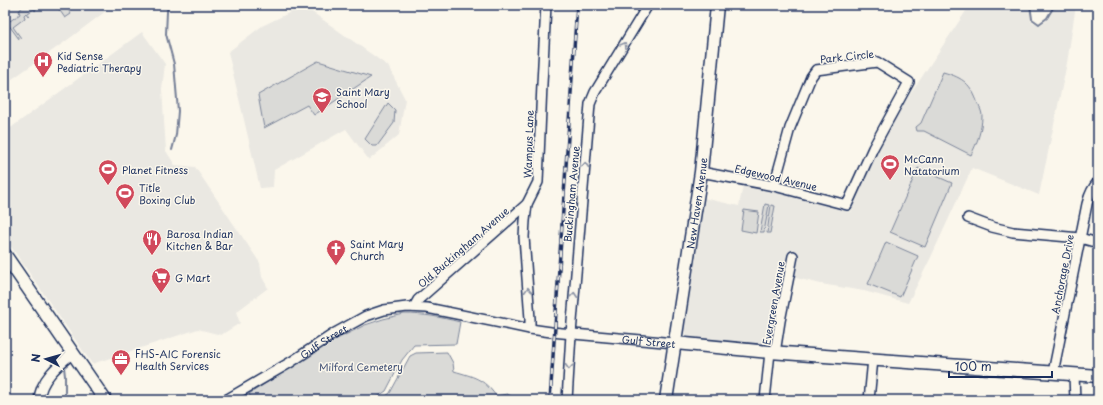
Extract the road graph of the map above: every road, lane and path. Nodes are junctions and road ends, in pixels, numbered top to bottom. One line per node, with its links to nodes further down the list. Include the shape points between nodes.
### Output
1 (546, 5): 7 (street, Wampus Lane, via 538,182)
2 (648, 5): 16 (street, Buckingham Avenue, one-way to 2, via 590,104)
3 (717, 5): 4 (main road, New Haven Avenue)
4 (701, 172): 6 (street, Edgewood Avenue); 17 (main road, New Haven Avenue)
5 (1098, 182): 10 (street, Anchorage Drive, via 1088,198)
6 (774, 186): 8 (street, Edgewood Avenue); 8 (street, Park Circle, via 790,128 816,70 877,62 909,82)
7 (528, 204): 14 (street, Old Buckingham Avenue, via 418,300); 15 (street, Wampus Lane, one-way to 7, via 524,237)
8 (846, 205)
9 (968, 218): 10 (street, via 1013,232)
10 (1080, 238): 11 (street); 21 (street, Anchorage Drive)
11 (1098, 243)
12 (5, 254): 18 (main road)
13 (793, 256): 19 (street, Evergreen Avenue)
14 (414, 307): 15 (street, Gulf Street); 26 (street, Gulf Street, via 384,310 366,316)
15 (530, 329): 16 (street, Gulf Street)
16 (571, 334): 17 (street, Gulf Street); 27 (street, Buckingham Avenue, one-way to 27)
17 (675, 343): 19 (main road, Gulf Street); 28 (main road, New Haven Avenue)
18 (73, 353): 24 (street, via 59,364 48,378); 25 (main road)
19 (772, 353): 20 (main road, Gulf Street); 29 (street, Evergreen Avenue)
20 (873, 359): 21 (main road, Gulf Street); 30 (street)
21 (1053, 373): 22 (main road, Gulf Street)
22 (1074, 375): 23 (main road, Gulf Street); 31 (street)
23 (1098, 376)
24 (39, 400)
25 (105, 400)
26 (226, 400)
27 (567, 400)
28 (666, 400)
29 (764, 400)
30 (869, 400)
31 (1075, 400)

